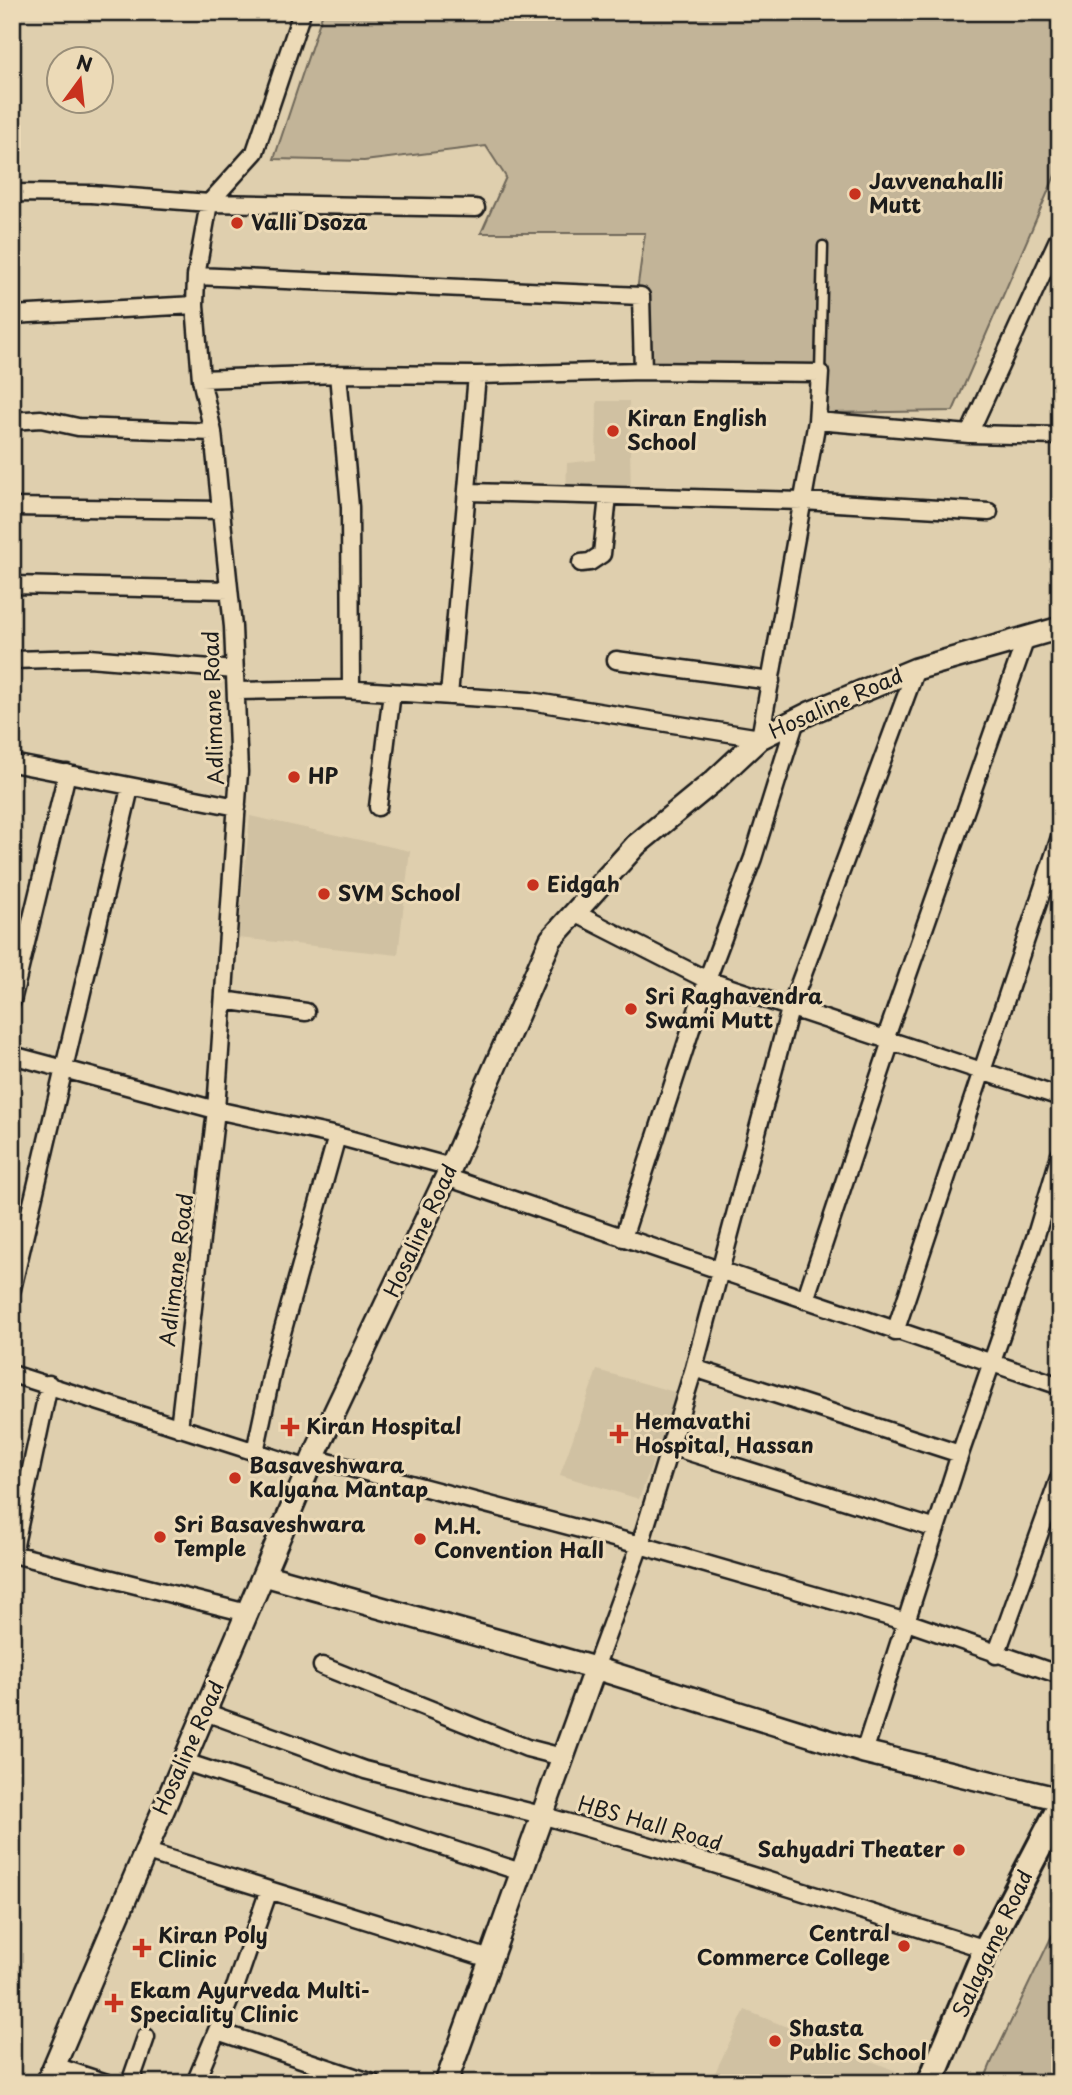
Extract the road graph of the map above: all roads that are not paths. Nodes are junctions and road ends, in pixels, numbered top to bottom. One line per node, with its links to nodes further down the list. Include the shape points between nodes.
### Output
1 (302, 12): 3 (street, via 255,152)
2 (12, 193): 3 (street)
3 (209, 203): 4 (street); 7 (street, Adlimane Road)
4 (477, 208)
5 (1060, 235): 18 (street)
6 (823, 246): 11 (lane)
7 (196, 276): 8 (street, Adlimane Road); 10 (street, via 641,296)
8 (194, 305): 9 (street); 14 (street, Adlimane Road)
9 (12, 315)
10 (643, 371): 11 (street); 13 (street)
11 (820, 373): 16 (street)
12 (338, 374): 13 (street); 14 (street); 36 (street, via 350,508)
13 (477, 375): 20 (street)
14 (201, 379): 17 (street, Adlimane Road)
15 (12, 421): 17 (street, via 41,419 78,427)
16 (817, 421): 18 (street); 22 (street)
17 (213, 432): 24 (street, Adlimane Road)
18 (969, 434): 19 (street)
19 (1060, 436)
20 (468, 492): 21 (street); 39 (street)
21 (608, 496): 22 (street); 26 (street, via 602,554)
22 (803, 501): 25 (street); 35 (street)
23 (12, 507): 24 (street)
24 (221, 510): 28 (street, Adlimane Road)
25 (989, 512)
26 (581, 564)
27 (12, 585): 28 (street)
28 (229, 590): 34 (street, Adlimane Road)
29 (1060, 628): 30 (street, Hosaline Road)
30 (1026, 638): 33 (street, Hosaline Road); 54 (street)
31 (12, 660): 34 (street, via 89,658)
32 (617, 660): 35 (street)
33 (916, 669): 40 (street, Hosaline Road); 52 (street)
34 (235, 670): 37 (street, Adlimane Road)
35 (771, 681): 41 (street)
36 (351, 689): 37 (street); 38 (street)
37 (237, 691): 45 (street, Adlimane Road)
38 (392, 692): 39 (street); 46 (street)
39 (449, 696): 41 (street, via 530,701)
40 (796, 720): 41 (street, Hosaline Road); 49 (street, via 753,858)
41 (760, 738): 48 (street, Hosaline Road, via 636,845)
42 (12, 763): 43 (street)
43 (67, 773): 44 (street); 51 (street)
44 (130, 788): 45 (street); 56 (street)
45 (237, 807): 50 (street, Adlimane Road)
46 (378, 807)
47 (1060, 837): 57 (street)
48 (573, 912): 49 (street); 62 (street, Hosaline Road, via 551,939)
49 (707, 980): 52 (street); 63 (street)
50 (224, 1000): 53 (street); 59 (street, Adlimane Road)
51 (12, 1001)
52 (790, 1009): 54 (street); 64 (street)
53 (306, 1012)
54 (888, 1040): 57 (street); 66 (street)
55 (12, 1055): 56 (street)
56 (64, 1068): 59 (street); 65 (street)
57 (981, 1071): 58 (street); 67 (street)
58 (1060, 1097)
59 (216, 1110): 60 (street); 73 (street, Adlimane Road)
60 (337, 1136): 62 (street); 75 (street, via 275,1358)
61 (1060, 1156): 68 (street)
62 (449, 1172): 63 (street); 77 (street, Hosaline Road)
63 (623, 1238): 64 (street)
64 (720, 1273): 66 (street); 69 (street)
65 (12, 1289)
66 (805, 1300): 67 (street)
67 (895, 1332): 68 (street)
68 (990, 1362): 72 (street); 76 (street)
69 (694, 1368): 74 (street); 76 (street)
70 (12, 1374): 71 (street)
71 (49, 1384): 73 (street); 82 (street, via 13,1555)
72 (1060, 1386)
73 (179, 1428): 75 (street)
74 (670, 1447): 79 (street); 80 (street)
75 (255, 1452): 77 (street)
76 (960, 1454): 79 (street)
77 (311, 1463): 80 (street); 81 (street, Hosaline Road)
78 (1060, 1476): 84 (street)
79 (936, 1529): 83 (street)
80 (640, 1545): 83 (street); 86 (street)
81 (264, 1575): 82 (street, Hosaline Road); 86 (street)
82 (247, 1613): 88 (street, Hosaline Road)
83 (907, 1622): 84 (street); 89 (street)
84 (996, 1655): 87 (street)
85 (322, 1666): 90 (street, via 507,1741)
86 (595, 1668): 89 (street); 90 (street)
87 (1060, 1675)
88 (205, 1712): 91 (street, Hosaline Road); 94 (street, HBS Hall Road, via 365,1770)
89 (864, 1752): 92 (street)
90 (562, 1758): 94 (street)
91 (182, 1761): 95 (street, Hosaline Road); 96 (street)
92 (1060, 1798)
93 (1060, 1807): 98 (main road, Salagame Road)
94 (541, 1815): 96 (street); 98 (street, HBS Hall Road)
95 (144, 1852): 97 (street); 102 (street, Hosaline Road)
96 (521, 1872): 99 (street)
97 (269, 1890): 99 (street); 100 (street)
98 (986, 1950): 108 (main road, Salagame Road)
99 (490, 1959): 107 (street)
100 (217, 2031): 105 (street); 106 (street)
101 (146, 2037): 104 (street)
102 (51, 2074): 103 (street)
103 (107, 2083)
104 (130, 2083)
105 (195, 2083)
106 (373, 2083)
107 (446, 2083)
108 (930, 2083)

